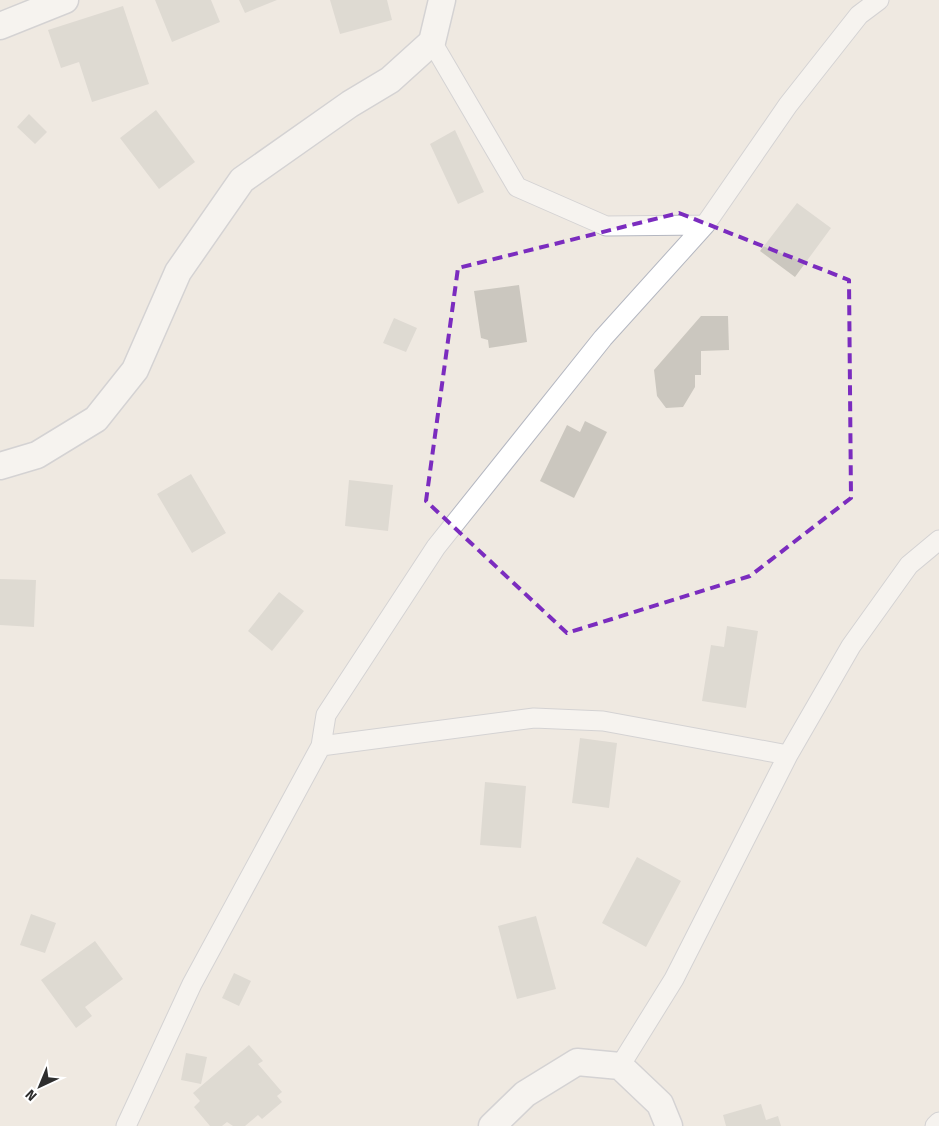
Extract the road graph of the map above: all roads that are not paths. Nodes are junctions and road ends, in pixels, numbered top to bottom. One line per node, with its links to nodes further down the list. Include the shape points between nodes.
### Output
1 (65, 0): 4 (street)
2 (442, 0): 5 (street)
3 (880, 0): 6 (street, via 859,15 788,105)
4 (0, 26)
5 (432, 42): 6 (street, via 517,187 606,226); 7 (street, via 390,80 350,104 242,180 178,272 135,370 96,418 37,455)
6 (705, 225): 9 (street, via 602,338 436,546 326,715)
7 (0, 466)
8 (939, 540): 10 (street, via 909,565 856,639)
9 (321, 746): 10 (street, via 534,718 603,721); 13 (street, via 192,984)
10 (788, 755): 11 (street, via 674,979)
11 (620, 1066): 14 (street, via 577,1062 525,1094); 15 (street, via 660,1104)
12 (939, 1122): 16 (street)
13 (126, 1126)
14 (492, 1126)
15 (669, 1126)
16 (935, 1126)

